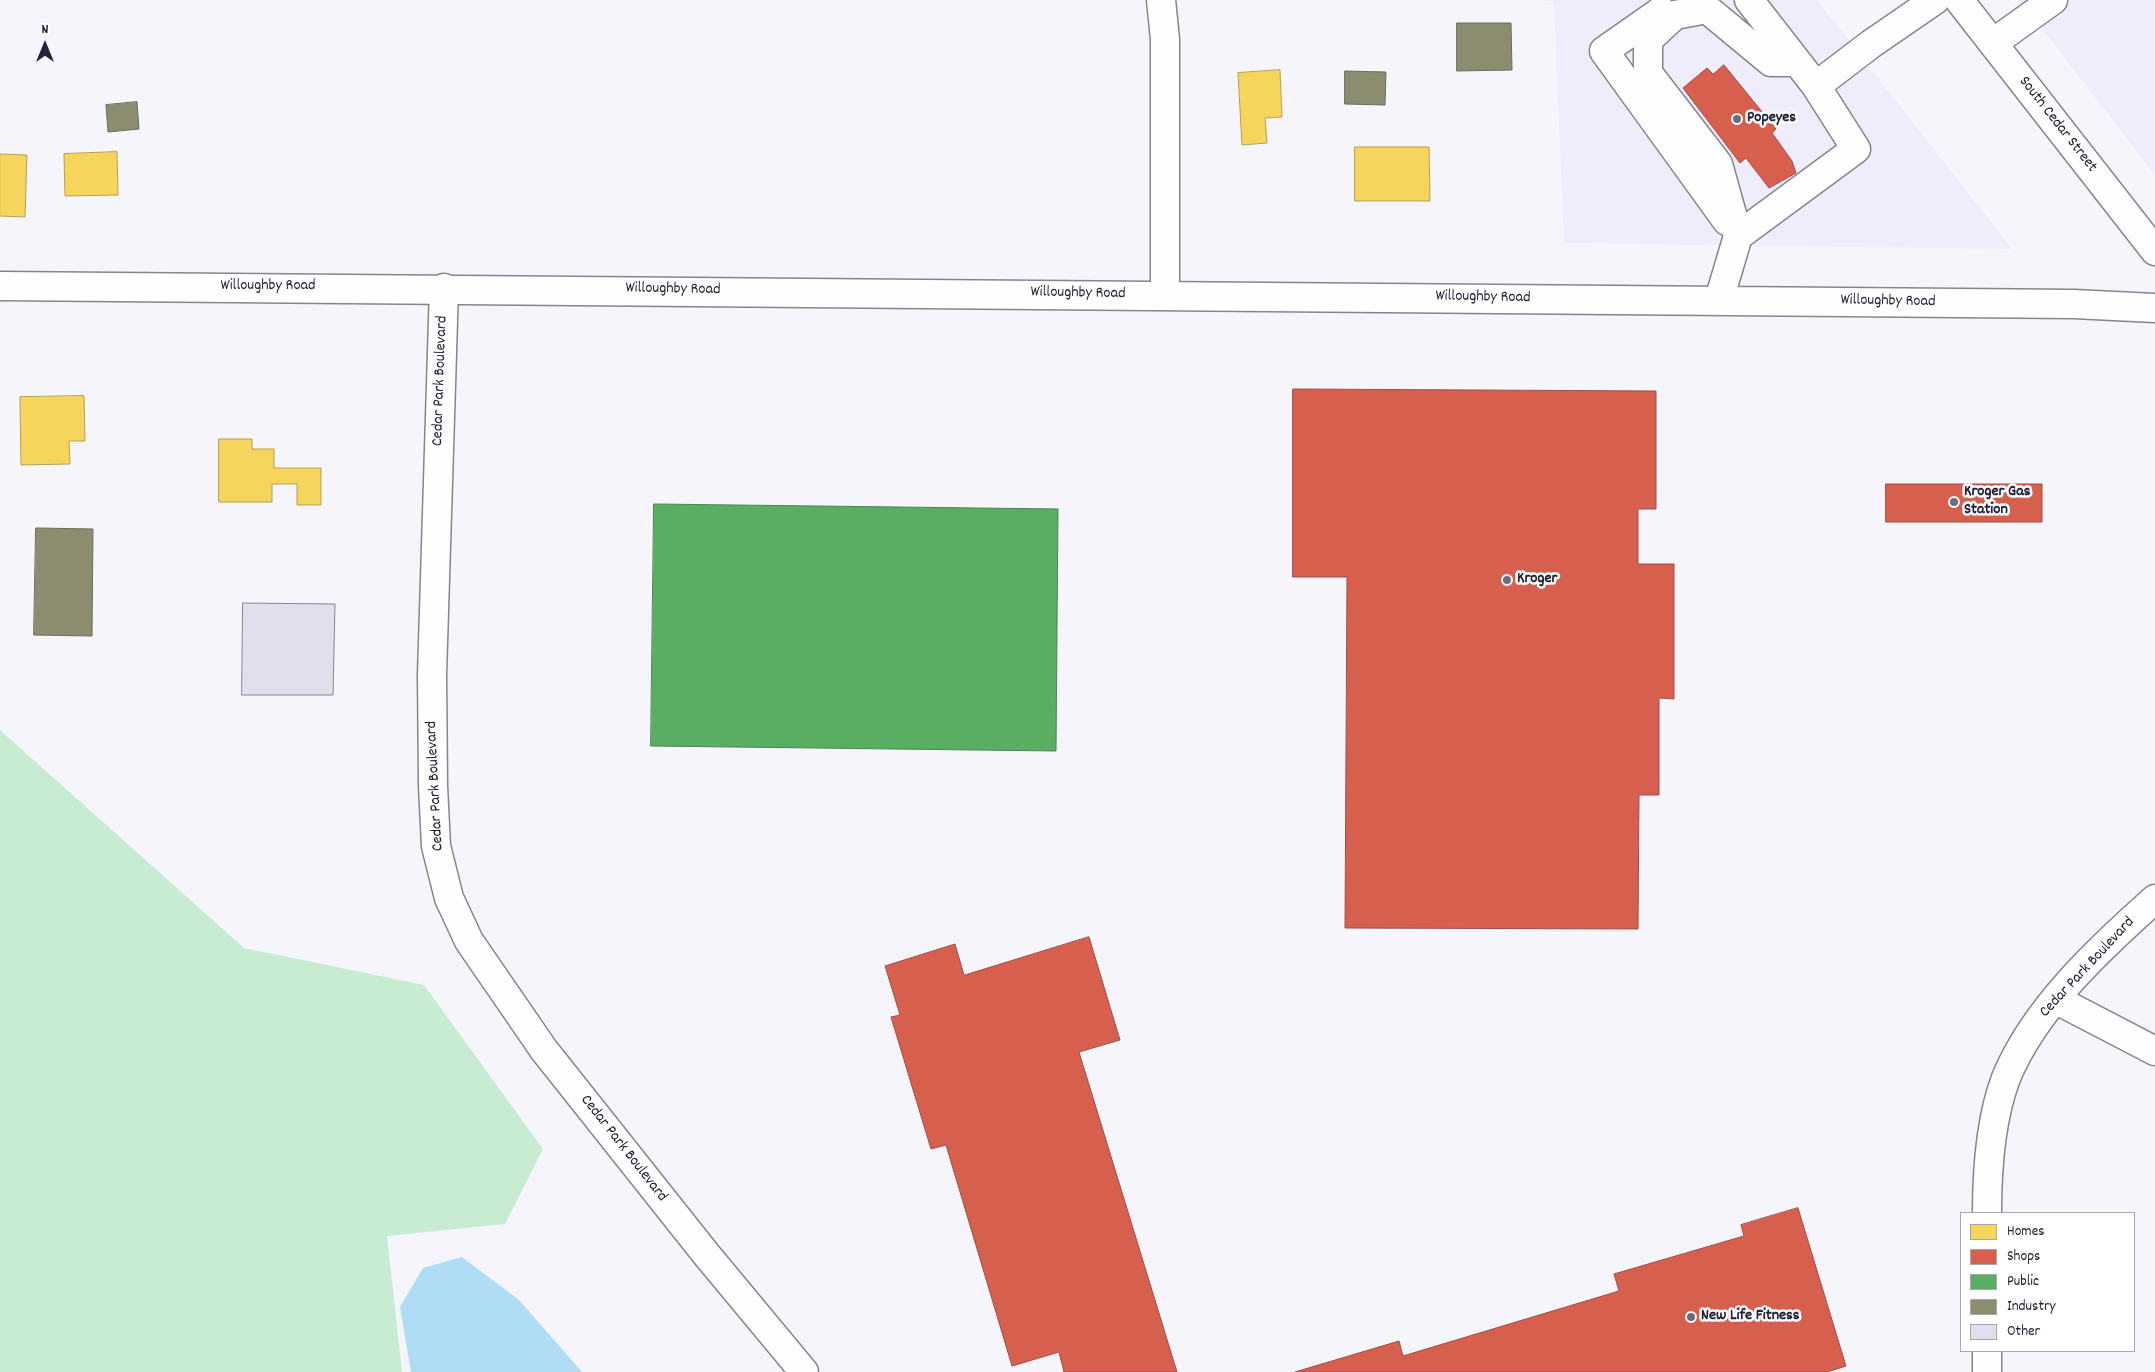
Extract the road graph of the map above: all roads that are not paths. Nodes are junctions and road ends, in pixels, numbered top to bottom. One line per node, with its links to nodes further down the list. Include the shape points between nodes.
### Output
1 (1161, 0): 14 (street, via 1165,39)
2 (1677, 0): 10 (street, via 1604,50)
3 (1749, 0): 8 (street)
4 (1935, 0): 9 (street)
5 (1959, 0): 7 (street, South Cedar Street)
6 (2053, 0): 7 (street)
7 (1993, 43): 11 (street, South Cedar Street)
8 (1797, 62): 9 (street); 10 (street, via 1771,62 1707,9 1675,15 1648,40 1648,73 1718,164)
9 (1816, 86): 10 (street, via 1856,149)
10 (1738, 236): 15 (street)
11 (2155, 251)
12 (0, 286): 13 (street, Willoughby Road)
13 (444, 288): 14 (street, Willoughby Road); 22 (street, Cedar Park Boulevard, via 432,675 433,786 436,846 450,898 469,941 544,1050)
14 (1165, 295): 15 (street, Willoughby Road)
15 (1719, 300): 16 (street, Willoughby Road, via 2074,304)
16 (2155, 308)
17 (2155, 899): 18 (street, Cedar Park Boulevard)
18 (2055, 999): 19 (street); 20 (street, Cedar Park Boulevard, via 2019,1052 2006,1080 1998,1106 1989,1162)
19 (2155, 1051)
20 (1988, 1212)
21 (1988, 1352): 23 (street)
22 (804, 1372)
23 (1987, 1372)

